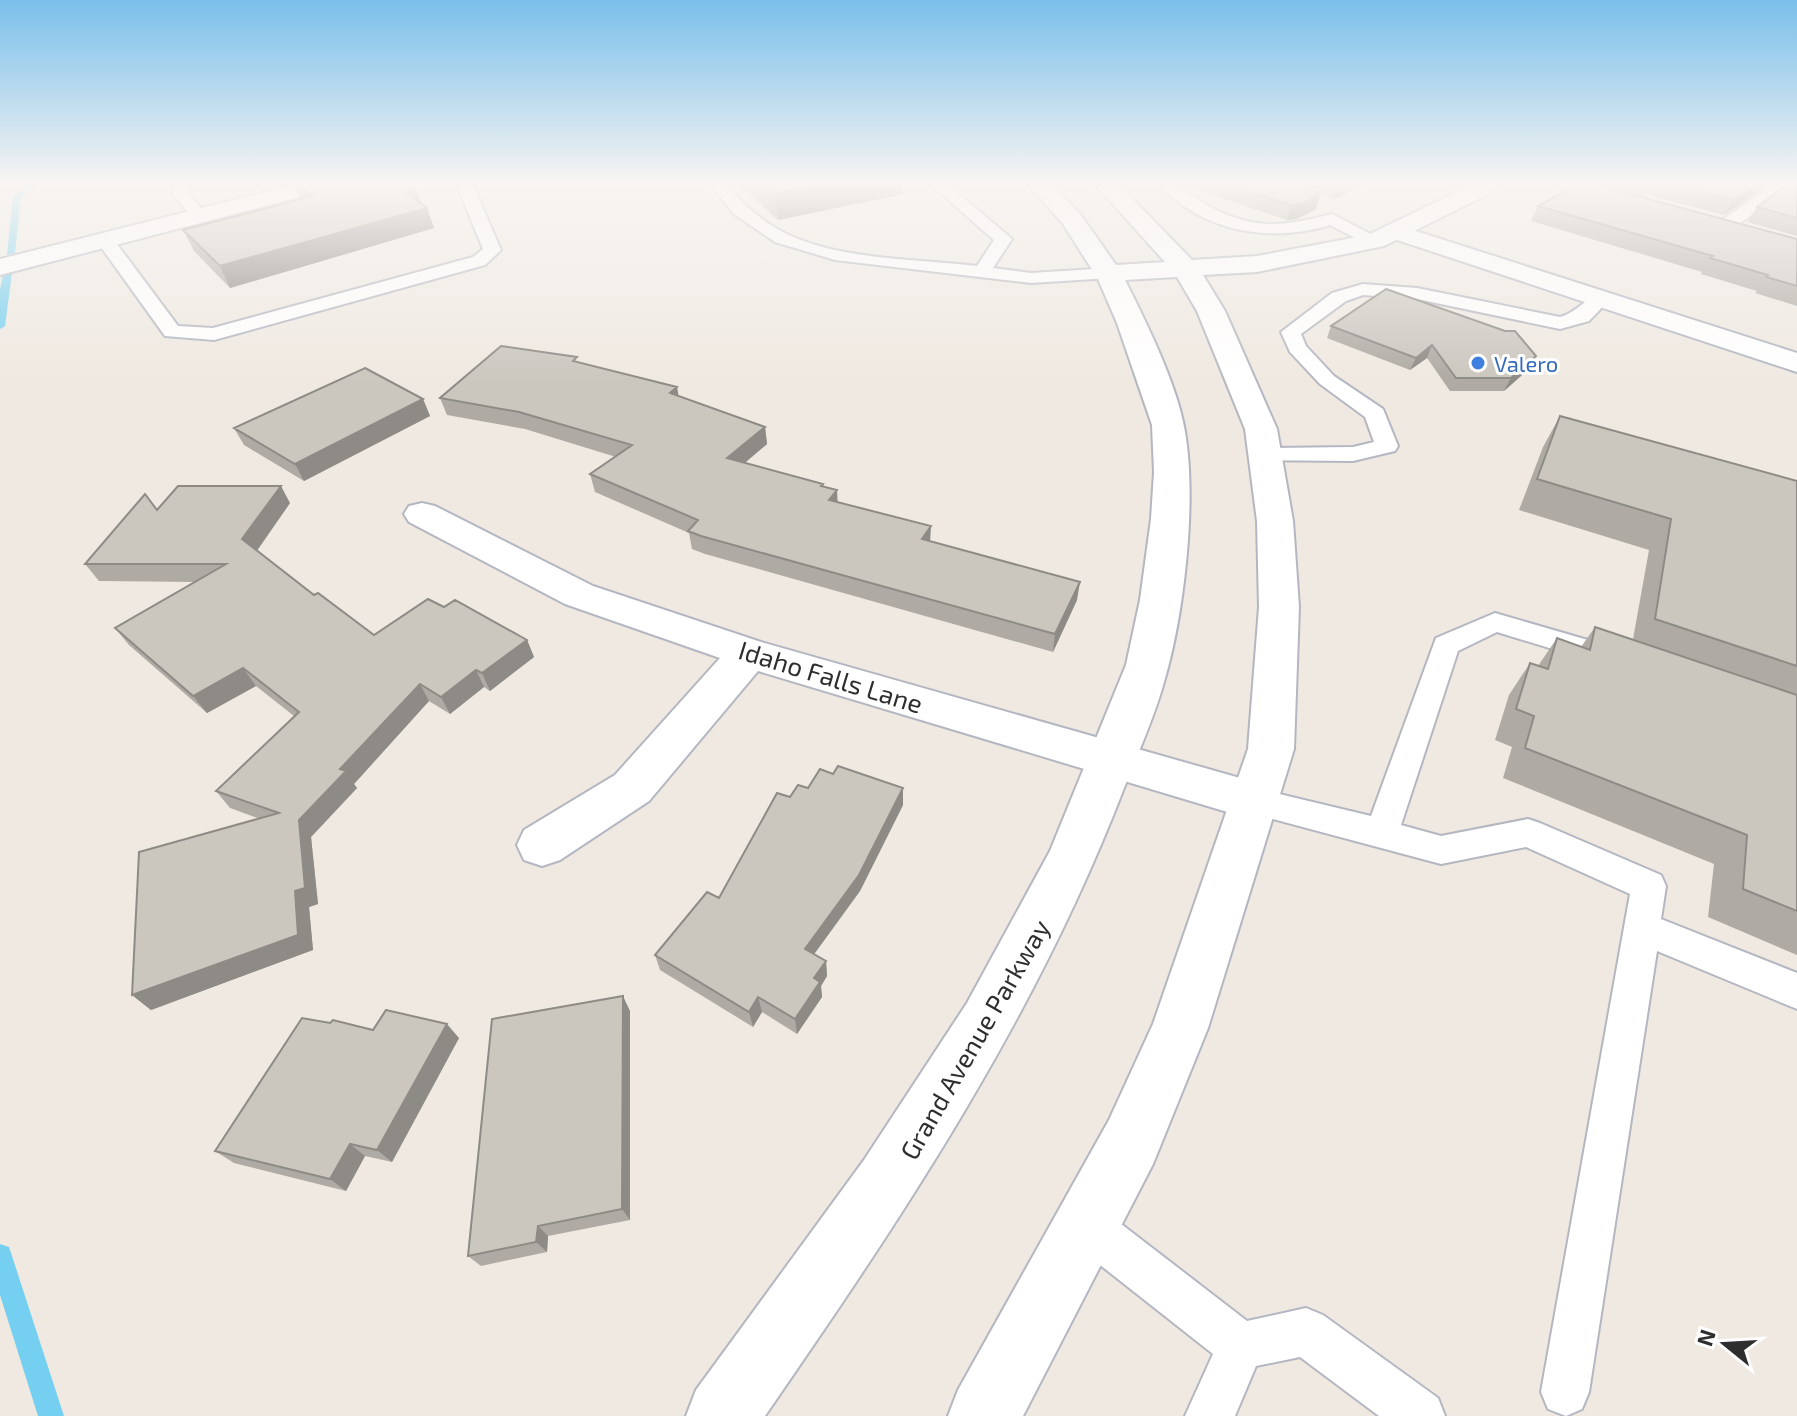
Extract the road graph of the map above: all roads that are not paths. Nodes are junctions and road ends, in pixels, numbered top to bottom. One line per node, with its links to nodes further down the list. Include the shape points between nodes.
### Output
1 (70, 249): 10 (main road)
2 (112, 249): 3 (lane, via 172,332 214,334 479,261)
3 (492, 249)
4 (816, 249): 12 (lane)
5 (997, 249): 12 (lane)
6 (1096, 249): 13 (main road, Grand Avenue Parkway)
7 (1167, 249): 11 (main road)
8 (1328, 249): 11 (main road, via 1257,264)
9 (1428, 249): 14 (main road)
10 (0, 267)
11 (1186, 269): 13 (main road); 16 (main road, via 1240,377 1261,429)
12 (982, 272): 13 (lane, via 1031,278)
13 (1110, 273): 20 (main road, Grand Avenue Parkway, via 1167,424 1173,482 1159,616 1142,683)
14 (1601, 299): 15 (main road); 16 (lane, via 1582,317 1560,323 1419,294 1348,291 1291,332 1297,348 1327,380 1375,414 1387,446 1353,454)
15 (1797, 363)
16 (1265, 455): 21 (main road, via 1279,607 1271,749)
17 (422, 514): 18 (main road, Idaho Falls Lane, via 579,595)
18 (749, 653): 20 (main road, Idaho Falls Lane); 23 (main road, via 632,788)
19 (1620, 660): 22 (lane, via 1495,622 1446,645)
20 (1112, 760): 21 (main road, Idaho Falls Lane); 29 (main road, Grand Avenue Parkway, via 1042,927 996,1011 893,1176)
21 (1254, 801): 22 (lane); 26 (main road, via 1180,1028 1131,1142)
22 (1382, 833): 24 (lane, via 1441,850 1528,833 1649,886)
23 (542, 845)
24 (1642, 928): 25 (lane); 28 (lane)
25 (1797, 991)
26 (1087, 1226): 27 (lane); 30 (main road)
27 (1241, 1346): 31 (lane); 32 (lane, via 1306,1332)
28 (1565, 1392)
29 (722, 1416)
30 (984, 1416)
31 (1210, 1416)
32 (1420, 1416)

